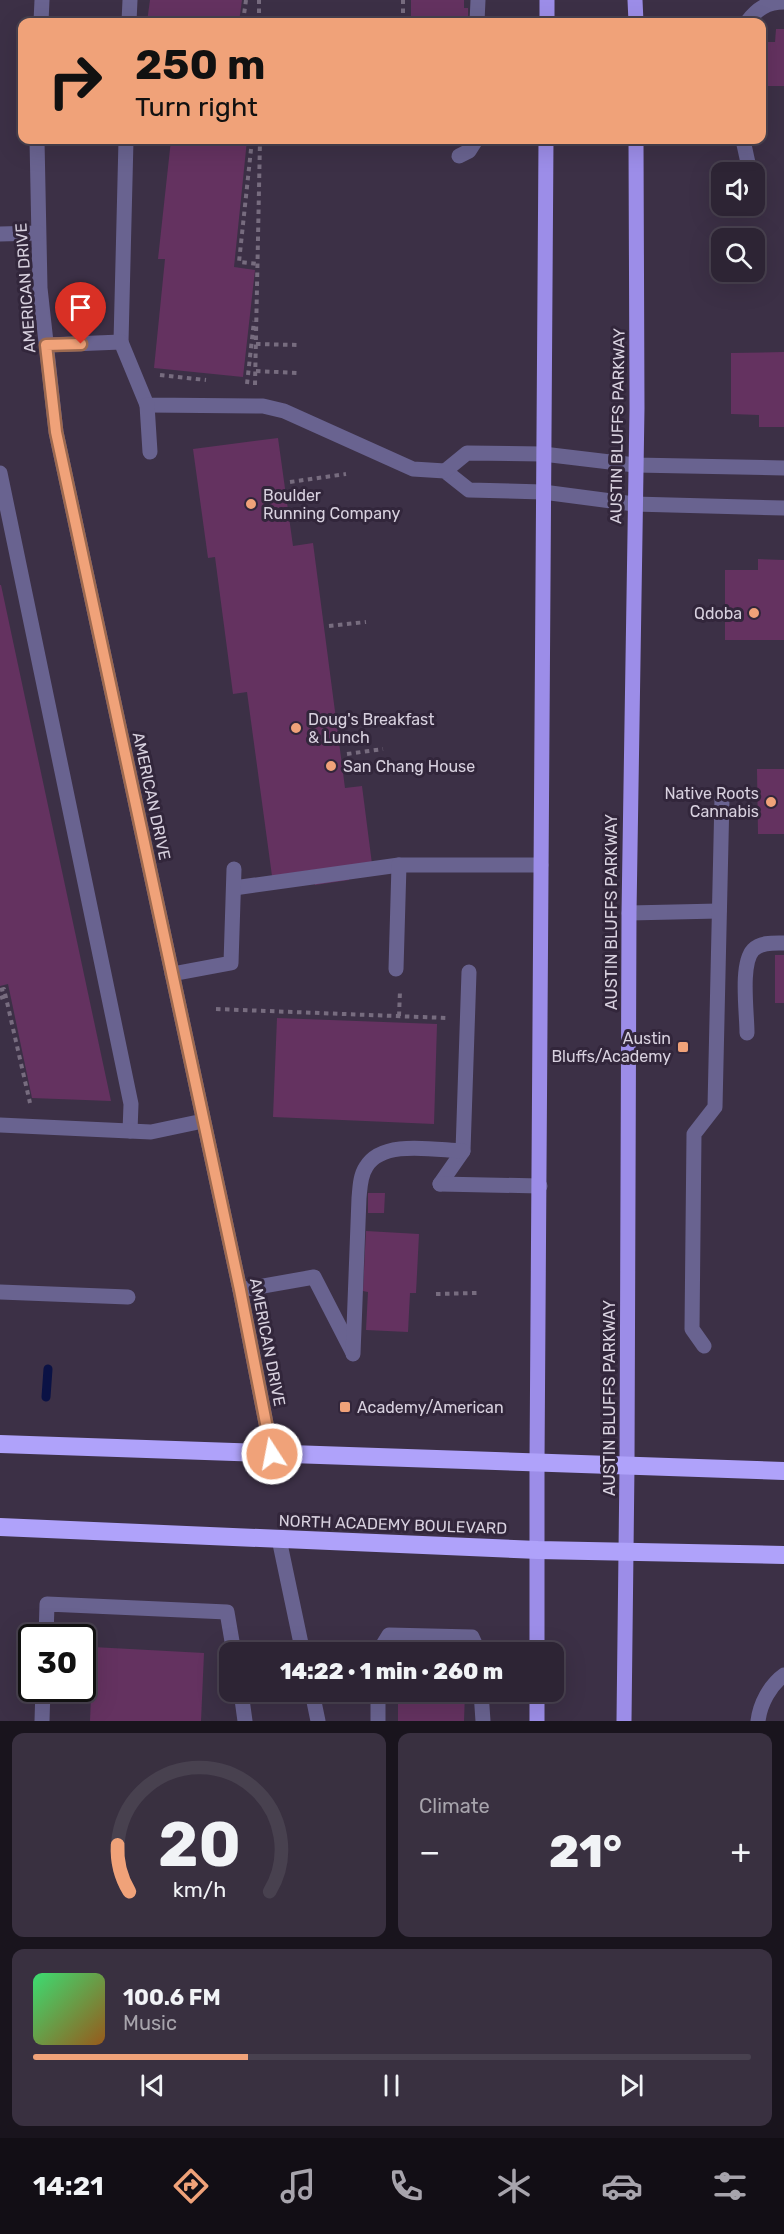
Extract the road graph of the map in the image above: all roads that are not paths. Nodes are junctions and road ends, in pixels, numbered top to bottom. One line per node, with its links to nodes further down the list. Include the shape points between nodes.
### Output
1 (42, 0): 7 (street)
2 (130, 0): 8 (street)
3 (478, 0): 9 (street)
4 (547, 0): 10 (main road)
5 (635, 0): 11 (main road)
6 (784, 2): 12 (street, via 771,2)
7 (42, 18)
8 (129, 18)
9 (477, 18)
10 (547, 18)
11 (636, 18)
12 (750, 18)
13 (37, 144): 21 (street, AMERICAN DRIVE)
14 (126, 144): 23 (street)
15 (473, 144): 19 (street)
16 (546, 144): 27 (main road)
17 (636, 144): 28 (main road, AUSTIN BLUFFS PARKWAY)
18 (744, 144): 20 (street)
19 (459, 156)
20 (748, 162)
21 (38, 233): 22 (street); 24 (street, AMERICAN DRIVE)
22 (0, 234)
23 (121, 342): 24 (street); 25 (street)
24 (46, 345): 45 (street, AMERICAN DRIVE, via 56,432)
25 (147, 405): 26 (street); 30 (street, via 264,406 284,411 413,469)
26 (150, 452)
27 (543, 454): 28 (street); 30 (street, via 467,453); 32 (main road)
28 (635, 465): 29 (street); 33 (main road, AUSTIN BLUFFS PARKWAY)
29 (784, 468)
30 (445, 471): 32 (street, via 469,490)
31 (0, 473): 49 (street, via 131,1104)
32 (543, 492): 33 (street); 37 (main road)
33 (634, 504): 34 (street); 41 (main road, AUSTIN BLUFFS PARKWAY)
34 (784, 508)
35 (722, 797): 40 (street)
36 (399, 865): 37 (street); 39 (street); 43 (street)
37 (541, 865): 51 (main road)
38 (234, 868): 39 (street)
39 (234, 888): 45 (street, via 231,963)
40 (719, 911): 41 (street); 55 (street, via 715,1107 694,1134 692,1329)
41 (629, 913): 59 (main road, AUSTIN BLUFFS PARKWAY)
42 (784, 943): 46 (street, via 767,943 753,950 746,965)
43 (396, 969)
44 (469, 972): 50 (street)
45 (172, 974): 47 (street, AMERICAN DRIVE)
46 (747, 1032)
47 (203, 1120): 49 (street, via 152,1132); 52 (street, AMERICAN DRIVE)
48 (0, 1125): 49 (street)
49 (130, 1131)
50 (463, 1151): 51 (street, via 440,1184); 52 (street, via 396,1149 377,1155 365,1167 359,1198 353,1354 314,1277)
51 (540, 1186): 58 (main road)
52 (240, 1290): 57 (street, AMERICAN DRIVE)
53 (0, 1292): 54 (street)
54 (128, 1297)
55 (704, 1346)
56 (0, 1444): 57 (highway)
57 (272, 1454): 58 (highway)
58 (537, 1464): 59 (highway); 63 (main road)
59 (627, 1466): 60 (highway); 64 (main road, AUSTIN BLUFFS PARKWAY)
60 (784, 1471)
61 (0, 1527): 62 (highway, NORTH ACADEMY BOULEVARD)
62 (279, 1539): 63 (highway, NORTH ACADEMY BOULEVARD); 68 (street)
63 (538, 1550): 64 (highway, NORTH ACADEMY BOULEVARD); 71 (main road)
64 (626, 1551): 65 (highway, NORTH ACADEMY BOULEVARD); 85 (main road, AUSTIN BLUFFS PARKWAY)
65 (784, 1555)
66 (46, 1624): 67 (street, via 47,1604 227,1612)
67 (232, 1642)
68 (301, 1642)
69 (385, 1642): 70 (street, via 389,1635 472,1636)
70 (474, 1642)
71 (537, 1642)
72 (784, 1675): 86 (street, via 765,1698)
73 (43, 1702): 79 (street)
74 (242, 1702): 80 (street)
75 (314, 1702): 81 (street)
76 (378, 1702): 82 (street)
77 (482, 1702): 83 (street)
78 (537, 1702): 84 (main road)
79 (42, 1721)
80 (245, 1721)
81 (318, 1721)
82 (378, 1721)
83 (483, 1721)
84 (537, 1721)
85 (624, 1721)
86 (758, 1721)

